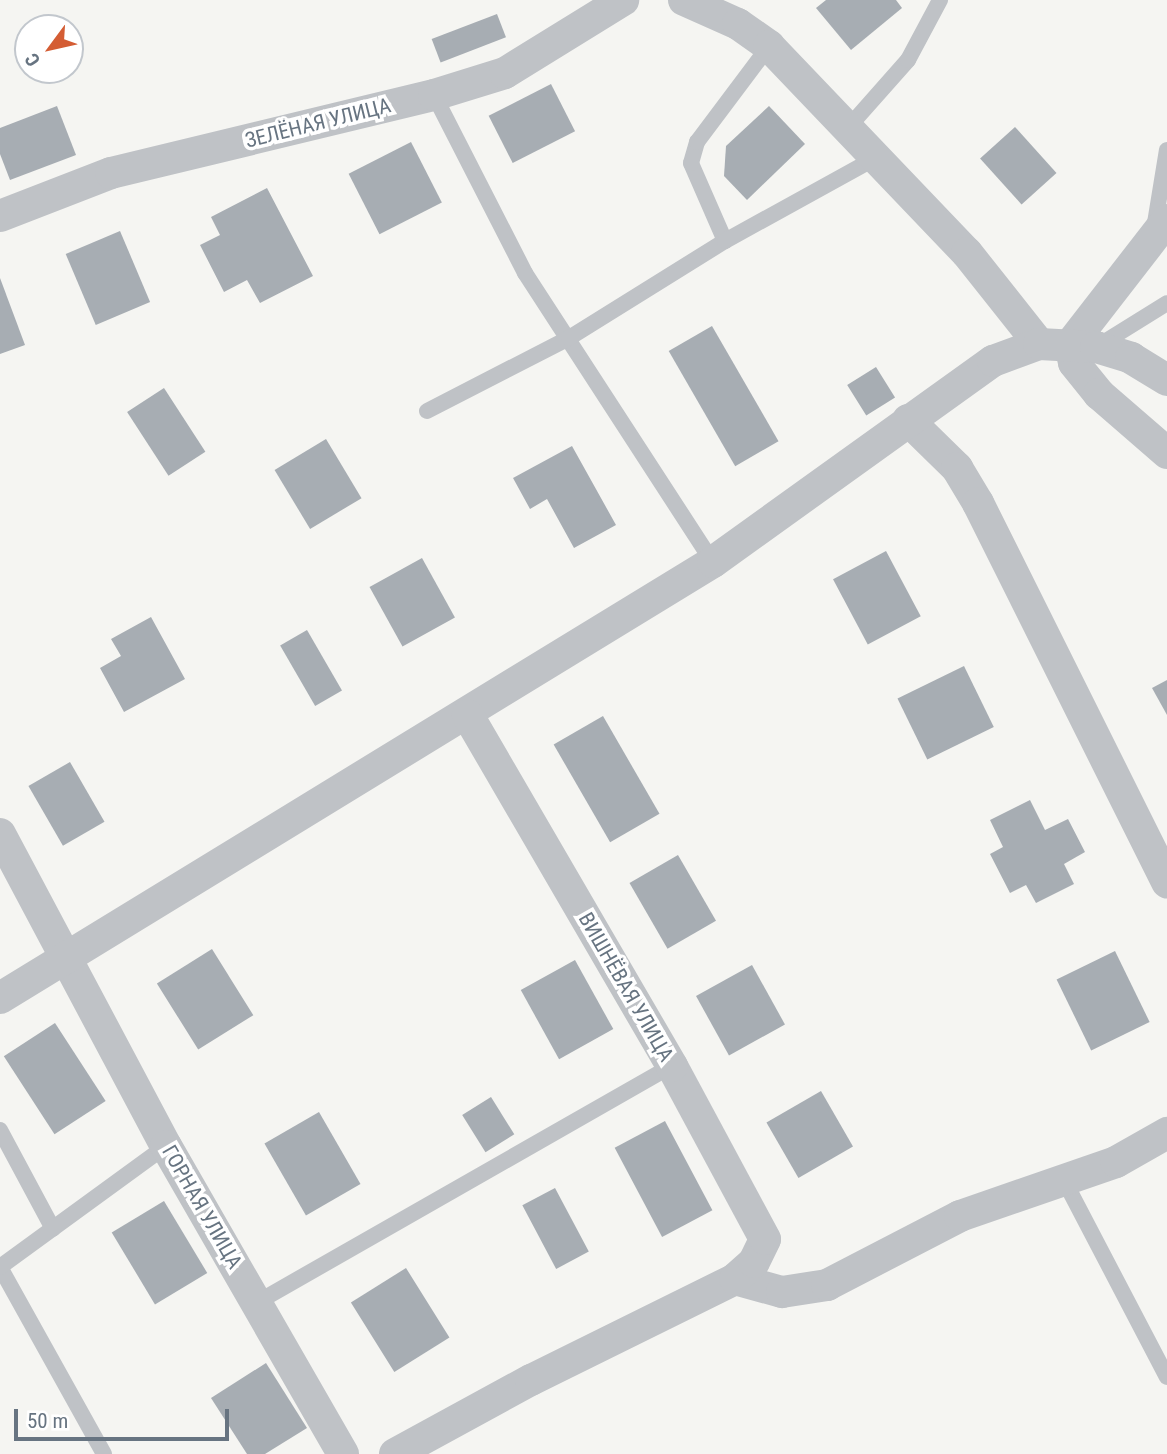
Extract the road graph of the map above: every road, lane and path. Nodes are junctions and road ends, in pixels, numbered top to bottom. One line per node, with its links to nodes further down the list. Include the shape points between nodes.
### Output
1 (622, 0): 5 (street, ЗЕЛЁНАЯ УЛИЦА, via 505,73)
2 (684, 0): 4 (street, via 738,24)
3 (940, 0): 6 (lane, via 908,60)
4 (769, 46): 6 (street); 11 (lane, via 697,142 691,163)
5 (435, 95): 9 (street, ЗЕЛЁНАЯ УЛИЦА, via 111,173); 13 (lane, via 525,273)
6 (846, 130): 8 (street)
7 (1167, 150): 10 (lane)
8 (877, 157): 11 (lane); 14 (street, via 967,253)
9 (0, 216)
10 (1160, 229): 15 (street)
11 (724, 241): 13 (lane)
12 (1167, 303): 15 (lane)
13 (569, 338): 17 (lane); 20 (lane)
14 (1039, 344): 15 (street); 18 (street, via 993,361)
15 (1083, 346): 16 (street, via 1131,358); 19 (street, via 1074,363 1099,394)
16 (1167, 380)
17 (427, 411)
18 (908, 420): 20 (street); 23 (street, via 957,468 978,503)
19 (1167, 453)
20 (713, 562): 21 (street)
21 (468, 715): 24 (street); 26 (street, ВИШНЁВАЯ УЛИЦА)
22 (0, 834): 24 (street, ГОРНАЯ УЛИЦА)
23 (1167, 882)
24 (67, 957): 25 (street); 29 (street, ГОРНАЯ УЛИЦА)
25 (0, 998)
26 (671, 1066): 32 (street, ВИШНЁВАЯ УЛИЦА, via 762,1227 765,1239); 33 (lane)
27 (0, 1130): 31 (lane)
28 (1167, 1133): 30 (street, via 1116,1162)
29 (166, 1146): 31 (lane); 33 (street, ГОРНАЯ УЛИЦА)
30 (1065, 1182): 32 (street, via 960,1216 816,1288 782,1292); 34 (lane)
31 (53, 1228): 35 (lane, via 0,1267)
32 (745, 1271): 37 (street)
33 (256, 1303): 36 (street, ГОРНАЯ УЛИЦА)
34 (1167, 1377)
35 (101, 1453)
36 (343, 1454)
37 (395, 1454)

